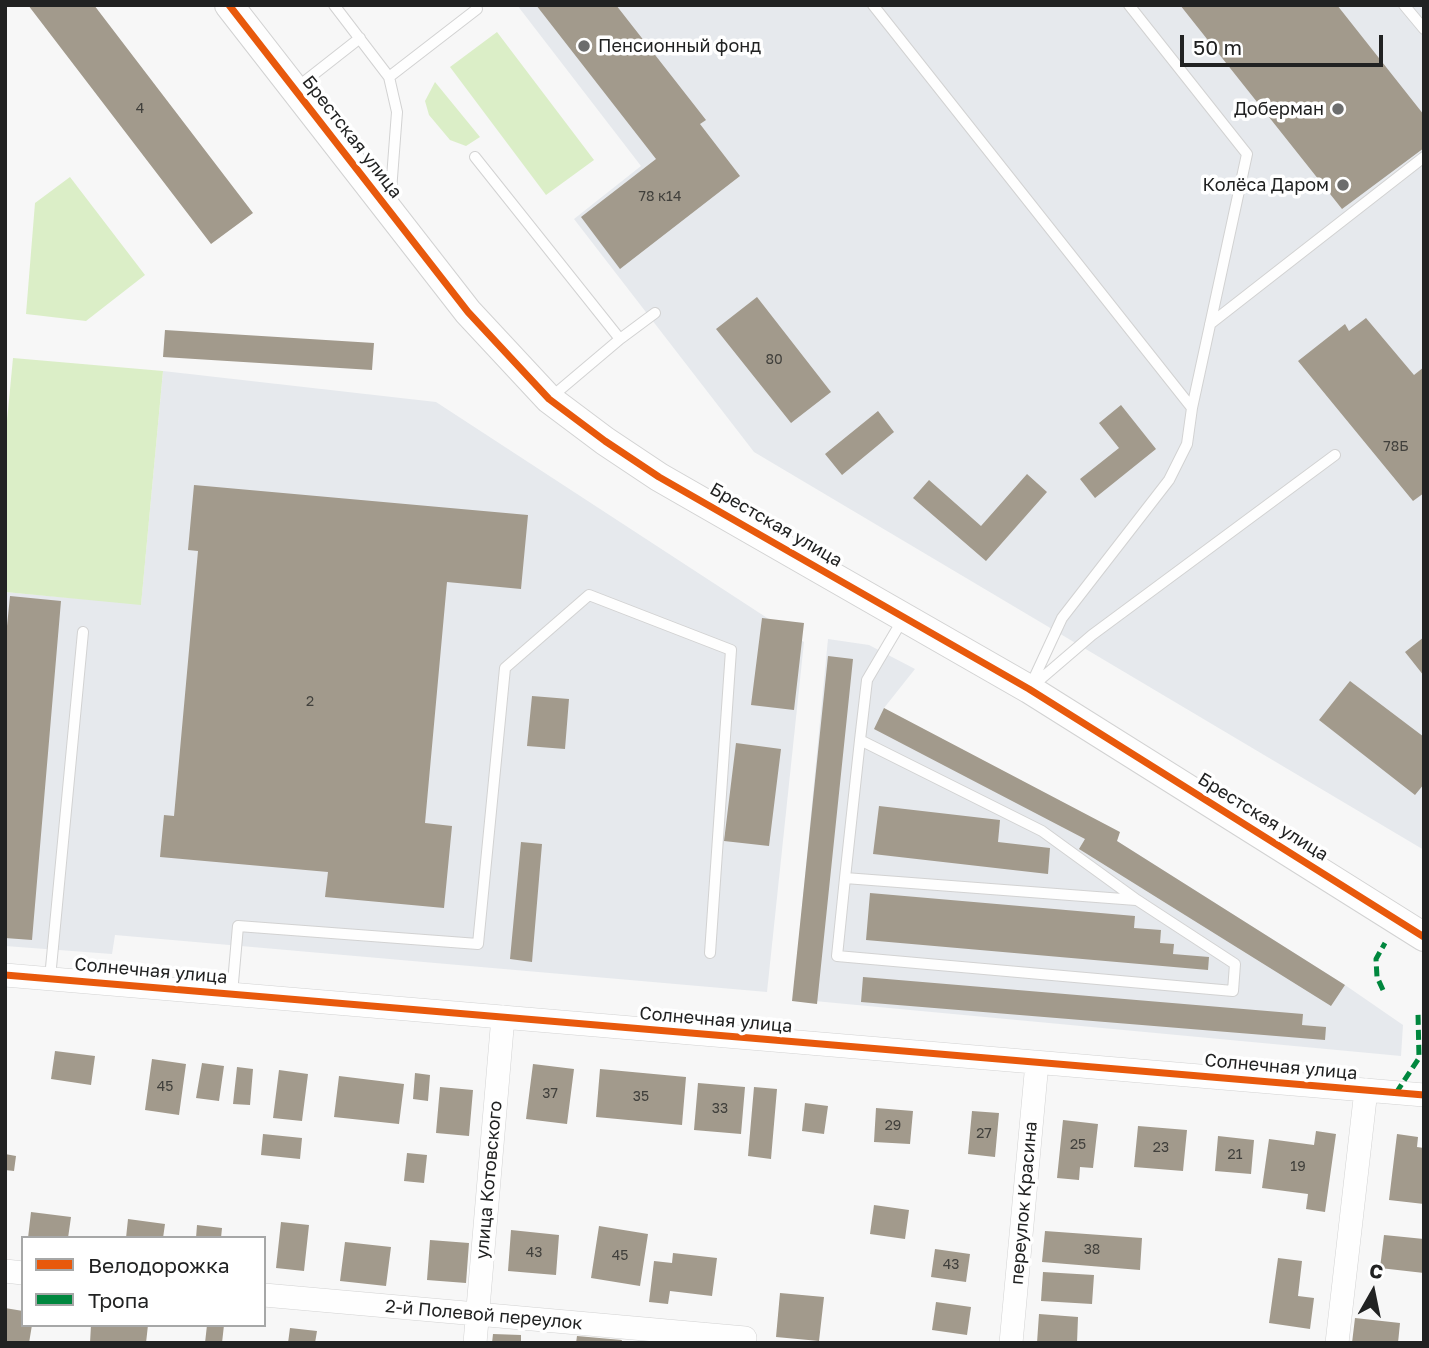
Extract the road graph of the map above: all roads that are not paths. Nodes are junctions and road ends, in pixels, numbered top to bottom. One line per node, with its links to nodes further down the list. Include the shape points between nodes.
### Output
1 (229, 5): 10 (street, Брестская улица)
2 (334, 5): 8 (lane)
3 (873, 5): 18 (lane)
4 (1129, 5): 15 (lane, via 1247,154)
5 (1404, 5): 7 (lane)
6 (477, 9): 9 (lane)
7 (1424, 29)
8 (360, 38): 9 (lane); 10 (lane)
9 (389, 76): 13 (lane, via 397,112)
10 (295, 89): 13 (street, Брестская улица)
11 (475, 157): 16 (lane)
12 (1424, 157): 15 (lane)
13 (389, 211): 17 (street, Брестская улица, via 468,312)
14 (654, 313): 16 (lane)
15 (1210, 324): 18 (lane)
16 (620, 340): 17 (lane)
17 (549, 399): 20 (street, Брестская улица, via 659,477)
18 (1192, 408): 22 (lane, via 1187,444 1169,480 1062,618)
19 (1335, 455): 22 (lane, via 1092,635)
20 (904, 617): 22 (street, Брестская улица); 23 (lane, via 867,680)
21 (83, 632): 29 (lane)
22 (1029, 689): 26 (street, Брестская улица)
23 (860, 740): 24 (lane); 25 (lane, via 1042,831)
24 (845, 878): 25 (lane); 25 (lane, via 837,956 1233,991 1235,964)
25 (1137, 900)
26 (1424, 937)
27 (710, 953): 30 (lane, via 731,650 589,595 505,668 478,944 238,926)
28 (5, 975): 29 (street, Солнечная улица)
29 (50, 978): 30 (street, Солнечная улица)
30 (232, 994): 31 (street, Солнечная улица)
31 (503, 1017): 32 (street, Солнечная улица); 36 (street, улица Котовского)
32 (1037, 1063): 33 (street, Солнечная улица); 39 (street, переулок Красина)
33 (1366, 1090): 34 (street, Солнечная улица); 40 (street)
34 (1424, 1095)
35 (266, 1296): 36 (street, 2-й Полевой переулок)
36 (477, 1315): 37 (street, 2-й Полевой переулок); 38 (street, улица Котовского)
37 (745, 1340)
38 (475, 1343)
39 (1010, 1343)
40 (1337, 1343)

